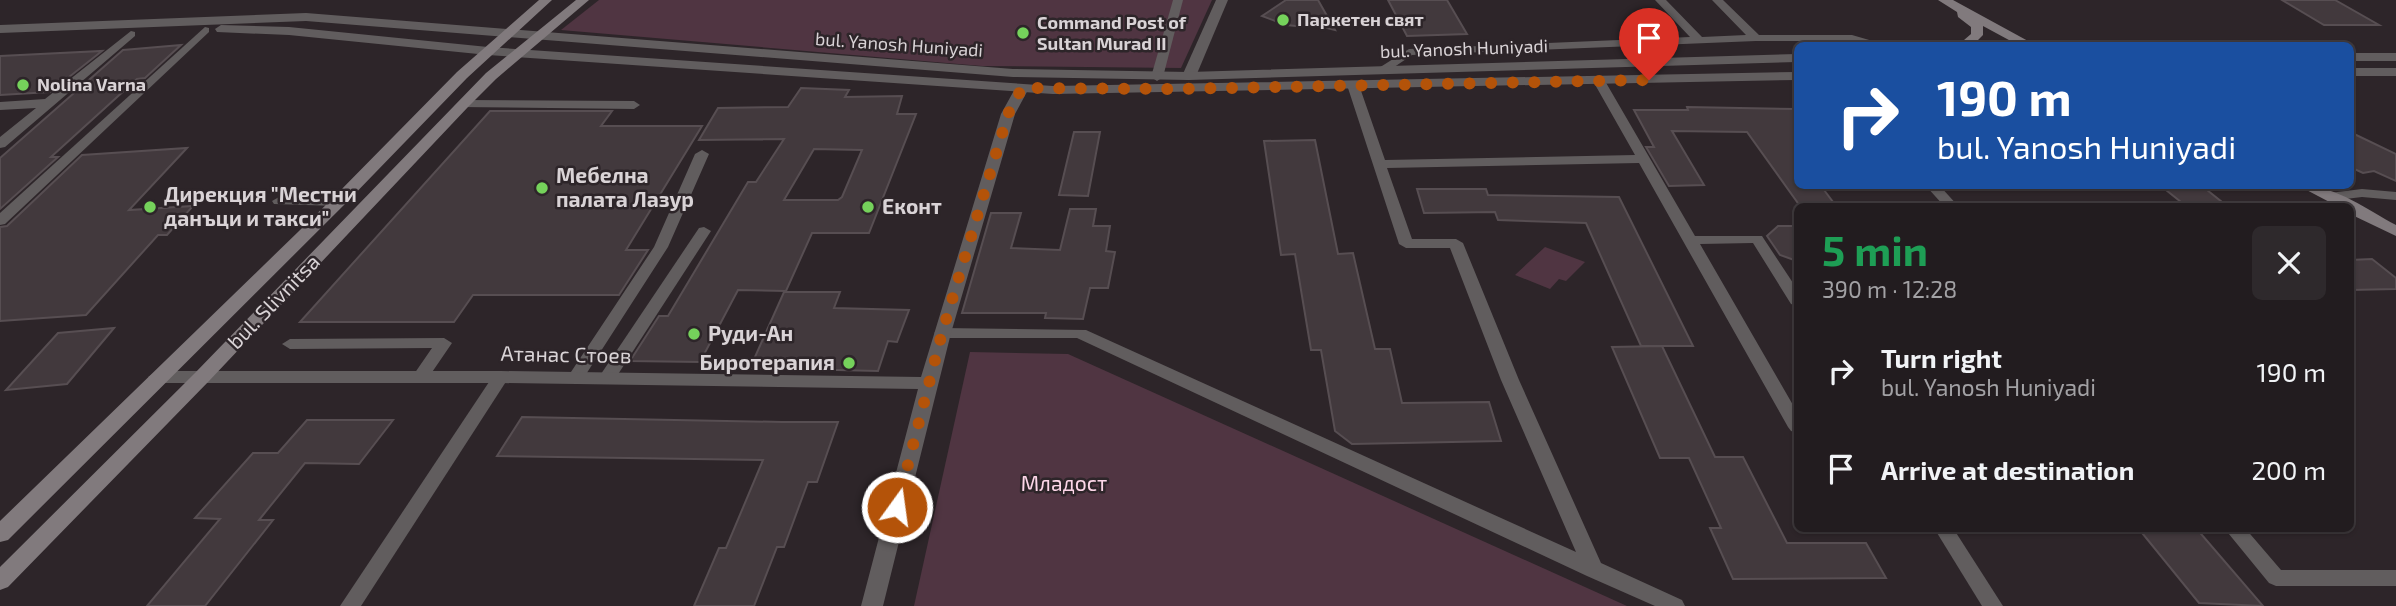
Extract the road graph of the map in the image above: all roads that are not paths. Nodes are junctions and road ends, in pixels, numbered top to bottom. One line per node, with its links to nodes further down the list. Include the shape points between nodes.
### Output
1 (546, 0): 11 (main road, bul. Slivnitsa)
2 (583, 0): 12 (main road, bul. Slivnitsa)
3 (1178, 0): 27 (lane)
4 (1222, 0): 28 (street)
5 (1660, 0): 14 (lane)
6 (1717, 0): 13 (lane)
7 (1946, 1): 17 (main road, via 1977,26 1977,35); 18 (main road)
8 (0, 29): 11 (street, bul. Yanosh Huniyadi, via 261,16)
9 (205, 30): 10 (street, bul. Yanosh Huniyadi); 19 (street, bul. Yanosh Huniyadi, via 289,31); 50 (lane)
10 (131, 34): 15 (street, bul. Yanosh Huniyadi); 33 (lane)
11 (506, 35): 12 (street, bul. Yanosh Huniyadi); 19 (main road, bul. Slivnitsa)
12 (538, 37): 20 (main road, bul. Slivnitsa); 27 (street, bul. Yanosh Huniyadi, via 1023,73)
13 (1756, 38): 14 (lane); 16 (lane)
14 (1699, 40): 24 (lane, via 1409,52)
15 (0, 41)
16 (1868, 42)
17 (1968, 42)
18 (2023, 42)
19 (488, 51): 20 (street, bul. Yanosh Huniyadi); 46 (main road, bul. Slivnitsa)
20 (519, 53): 32 (street, bul. Yanosh Huniyadi); 34 (main road, bul. Slivnitsa)
21 (2354, 57): 22 (street)
22 (2396, 57)
23 (1794, 58): 24 (street, bul. Yanosh Huniyadi)
24 (1380, 71): 28 (street, bul. Yanosh Huniyadi)
25 (2354, 72): 26 (street)
26 (2396, 72)
27 (1157, 76): 28 (street, bul. Yanosh Huniyadi)
28 (1189, 76)
29 (1794, 76): 30 (street, bul. Yanosh Huniyadi)
30 (1599, 81): 31 (street, bul. Yanosh Huniyadi); 39 (lane)
31 (1353, 85): 32 (street, bul. Yanosh Huniyadi); 40 (lane)
32 (1022, 88): 55 (street, via 1008,114)
33 (49, 103): 36 (lane); 37 (lane)
34 (463, 104): 35 (lane); 58 (main road, bul. Slivnitsa)
35 (634, 105)
36 (0, 106)
37 (0, 144)
38 (702, 154): 61 (lane, via 661,247)
39 (1643, 159): 40 (lane); 53 (lane)
40 (1378, 164): 68 (lane, via 1406,244 1456,243)
41 (1936, 189): 47 (lane)
42 (2312, 189): 44 (main road)
43 (2396, 196): 44 (lane, via 2362,193)
44 (2329, 197): 48 (main road)
45 (279, 201): 46 (lane)
46 (338, 202): 57 (main road, bul. Slivnitsa)
47 (1948, 203)
48 (2341, 203)
49 (2354, 210): 52 (main road)
50 (0, 221)
51 (704, 231): 62 (lane)
52 (2396, 231)
53 (1690, 240): 54 (lane, via 1757,239); 64 (lane)
54 (1794, 296)
55 (942, 333): 63 (street); 68 (lane, via 1080,333)
56 (290, 344): 59 (lane, via 444,343)
57 (157, 377): 58 (street, Атанас Стоев); 67 (main road, bul. Slivnitsa)
58 (202, 377): 59 (street, Атанас Стоев); 70 (main road, bul. Slivnitsa)
59 (420, 377): 60 (street, Атанас Стоев)
60 (501, 377): 61 (street, Атанас Стоев); 71 (lane)
61 (575, 378): 62 (street, Атанас Стоев)
62 (607, 378): 63 (street, Атанас Стоев)
63 (929, 383): 72 (street)
64 (1794, 422)
65 (1945, 532): 74 (lane)
66 (2236, 532): 69 (lane, via 2276,578)
67 (0, 534)
68 (1594, 571): 73 (lane)
69 (2396, 578)
70 (0, 581)
71 (350, 606)
72 (872, 606)
73 (1675, 606)
74 (1993, 606)

